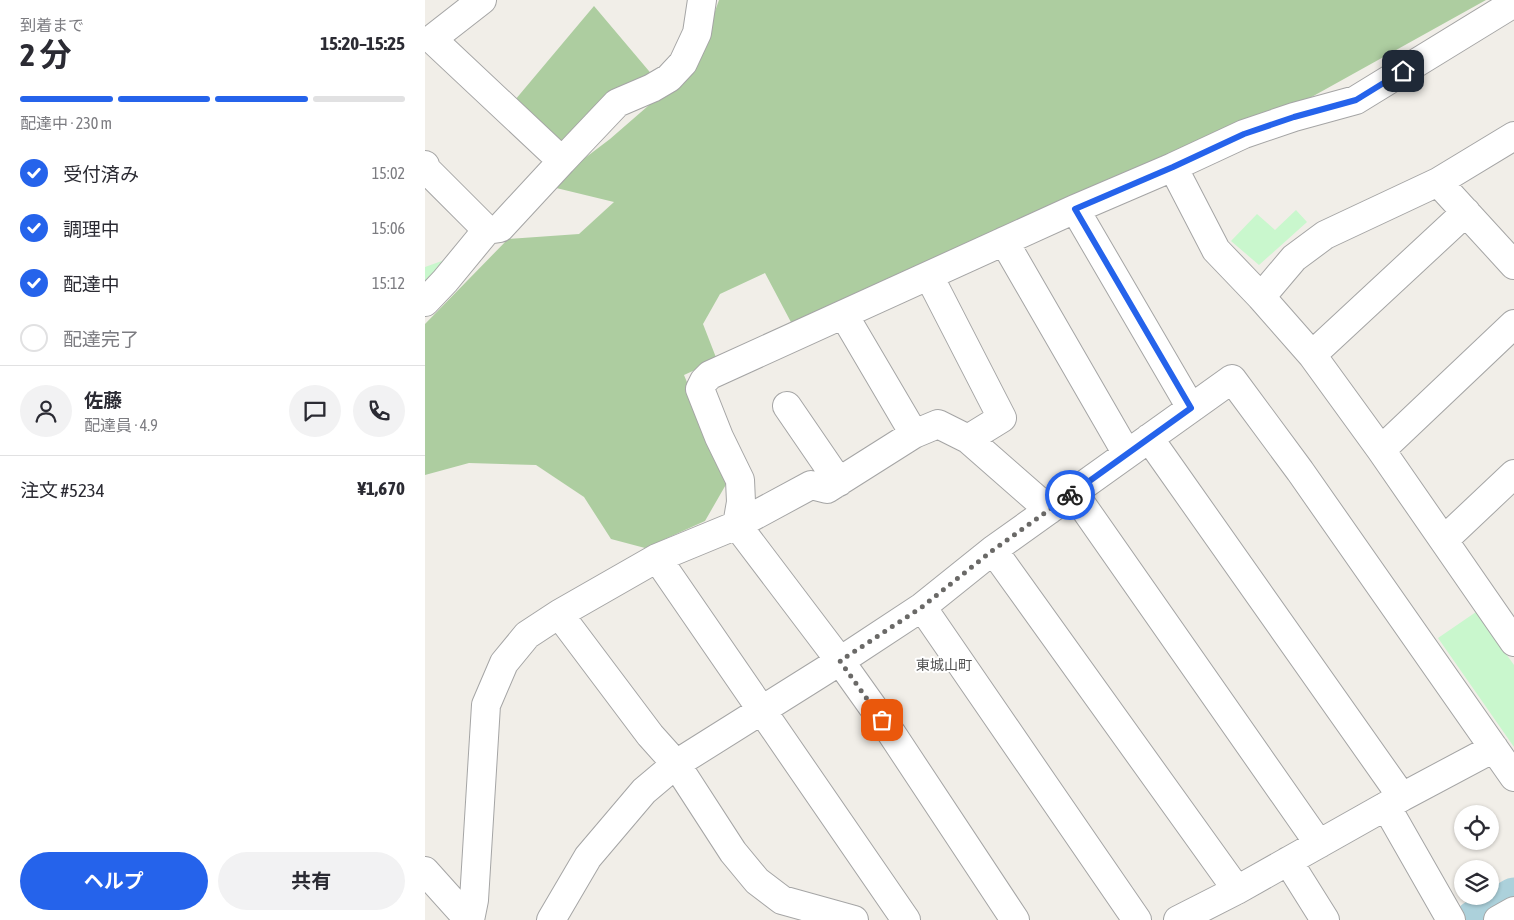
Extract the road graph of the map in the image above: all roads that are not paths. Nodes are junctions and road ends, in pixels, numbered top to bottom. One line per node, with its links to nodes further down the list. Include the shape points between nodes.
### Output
1 (482, 0): 4 (street)
2 (702, 0): 6 (street, via 697,33 683,63 669,78 617,103)
3 (1514, 3): 8 (street, via 1356,100 1244,134)
4 (429, 38): 6 (street)
5 (1514, 136): 9 (street)
6 (561, 161): 12 (street, via 500,228)
7 (425, 165): 12 (street)
8 (1173, 167): 10 (street); 16 (street, via 1217,250)
9 (1438, 182): 11 (street); 16 (street, via 1325,235 1294,258)
10 (1075, 209): 13 (street); 22 (street)
11 (1465, 212): 14 (street); 20 (street)
12 (487, 230): 17 (street)
13 (1004, 241): 15 (street); 27 (street)
14 (1514, 266)
15 (929, 276): 18 (street); 25 (street, via 1002,418)
16 (1261, 297): 20 (street)
17 (425, 302)
18 (844, 315): 23 (street); 32 (street, via 710,375 704,381 701,390 703,400 740,480)
19 (1514, 324): 26 (street)
20 (1312, 355): 26 (street)
21 (787, 406): 29 (street)
22 (1191, 408): 24 (street); 41 (street, via 1232,379)
23 (914, 434): 25 (street, via 937,424); 29 (street)
24 (1149, 438): 27 (street); 44 (street)
25 (968, 439): 31 (street)
26 (1381, 450): 33 (street)
27 (1127, 454): 30 (street)
28 (1514, 474): 33 (street)
29 (839, 482): 32 (street, via 827,489 811,485)
30 (1073, 492): 31 (street); 45 (street)
31 (1049, 510): 34 (street)
32 (737, 524): 35 (street); 39 (street)
33 (1443, 540): 38 (street)
34 (993, 550): 36 (street); 48 (street)
35 (657, 558): 37 (street); 40 (street)
36 (922, 607): 39 (street); 57 (street)
37 (559, 614): 42 (street, via 650,735); 52 (street, via 527,635 504,663 485,705 473,900)
38 (1512, 635)
39 (840, 661): 40 (street); 56 (street)
40 (761, 711): 42 (street); 55 (street)
41 (1494, 748): 43 (street); 44 (street)
42 (676, 764): 50 (street, via 733,852 757,881 782,900); 53 (street, via 644,792 588,857)
43 (1514, 777)
44 (1394, 802): 45 (street); 59 (street)
45 (1319, 844): 46 (street)
46 (1288, 861): 48 (street); 58 (street)
47 (425, 872): 52 (street)
48 (1237, 890): 51 (street)
49 (1514, 910): 60 (street)
50 (821, 916): 54 (street)
51 (1187, 918)
52 (469, 920)
53 (551, 920)
54 (854, 920)
55 (906, 920)
56 (1015, 920)
57 (1137, 920)
58 (1325, 920)
59 (1451, 920)
60 (1498, 920)

